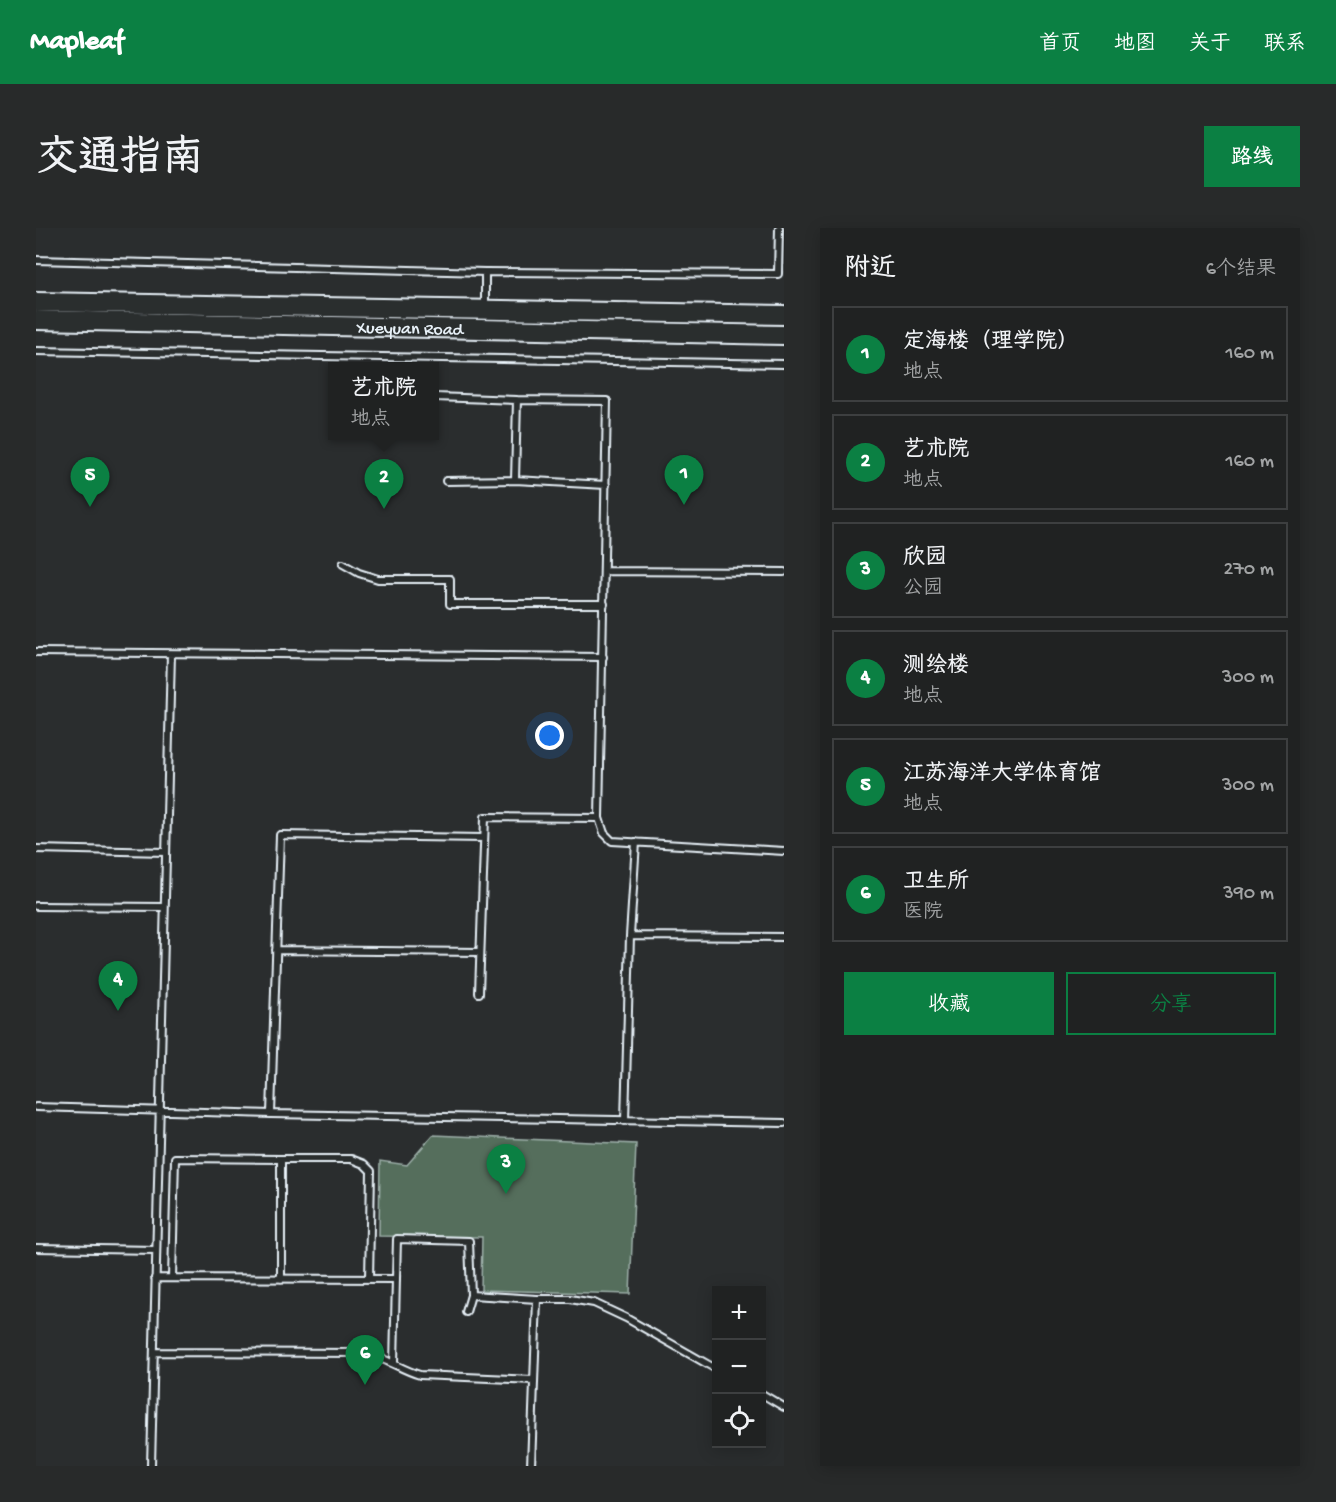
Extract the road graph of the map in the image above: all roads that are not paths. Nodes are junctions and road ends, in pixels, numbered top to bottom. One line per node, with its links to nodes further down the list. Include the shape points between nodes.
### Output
1 (778, 228): 3 (lane, via 778,274)
2 (36, 260): 3 (lane)
3 (485, 272): 5 (lane)
4 (36, 302): 5 (main road, Xueyuan Road)
5 (486, 310): 6 (main road, Xueyuan Road)
6 (784, 315)
7 (36, 320): 8 (main road, Xueyuan Road)
8 (784, 335)
9 (36, 351): 10 (lane)
10 (784, 364)
11 (439, 397): 12 (lane)
12 (517, 400): 13 (lane); 15 (lane, via 607,401)
13 (515, 480): 14 (lane); 15 (lane)
14 (446, 481)
15 (606, 484): 17 (lane)
16 (343, 564): 19 (lane, via 378,579 450,579 450,604)
17 (604, 571): 18 (lane); 19 (lane)
18 (784, 572)
19 (604, 604): 22 (lane)
20 (36, 652): 21 (lane)
21 (171, 654): 22 (lane); 28 (lane)
22 (603, 657): 23 (lane)
23 (599, 818): 24 (lane, via 485,818); 25 (lane, via 604,833 612,841)
24 (484, 838): 33 (lane, via 280,835); 34 (lane)
25 (636, 842): 27 (lane); 31 (lane)
26 (36, 849): 28 (lane)
27 (784, 851)
28 (166, 852): 30 (lane)
29 (36, 906): 30 (lane)
30 (164, 907): 37 (lane)
31 (630, 936): 32 (lane); 39 (lane)
32 (784, 937)
33 (276, 950): 34 (lane); 38 (lane)
34 (480, 952): 35 (lane)
35 (479, 993)
36 (36, 1107): 37 (lane)
37 (159, 1110): 38 (lane); 43 (lane)
38 (271, 1114): 39 (lane)
39 (625, 1121): 40 (lane)
40 (784, 1123)
41 (281, 1159): 45 (lane, via 176,1158); 46 (lane); 47 (lane, via 351,1159 372,1171)
42 (36, 1248): 43 (lane)
43 (156, 1250): 44 (lane)
44 (155, 1278): 45 (lane); 52 (lane)
45 (172, 1278): 46 (lane)
46 (281, 1279): 47 (lane)
47 (369, 1279): 48 (lane)
48 (396, 1279): 49 (lane, via 397,1239 469,1241); 53 (lane)
49 (471, 1295): 50 (lane); 51 (lane)
50 (537, 1299): 54 (lane, via 594,1303); 55 (lane)
51 (466, 1312)
52 (154, 1352): 53 (lane, via 363,1353); 58 (lane)
53 (394, 1363): 55 (lane, via 420,1375)
54 (712, 1366)
55 (533, 1380): 59 (lane)
56 (766, 1396): 57 (lane)
57 (784, 1407)
58 (151, 1466)
59 (531, 1466)

